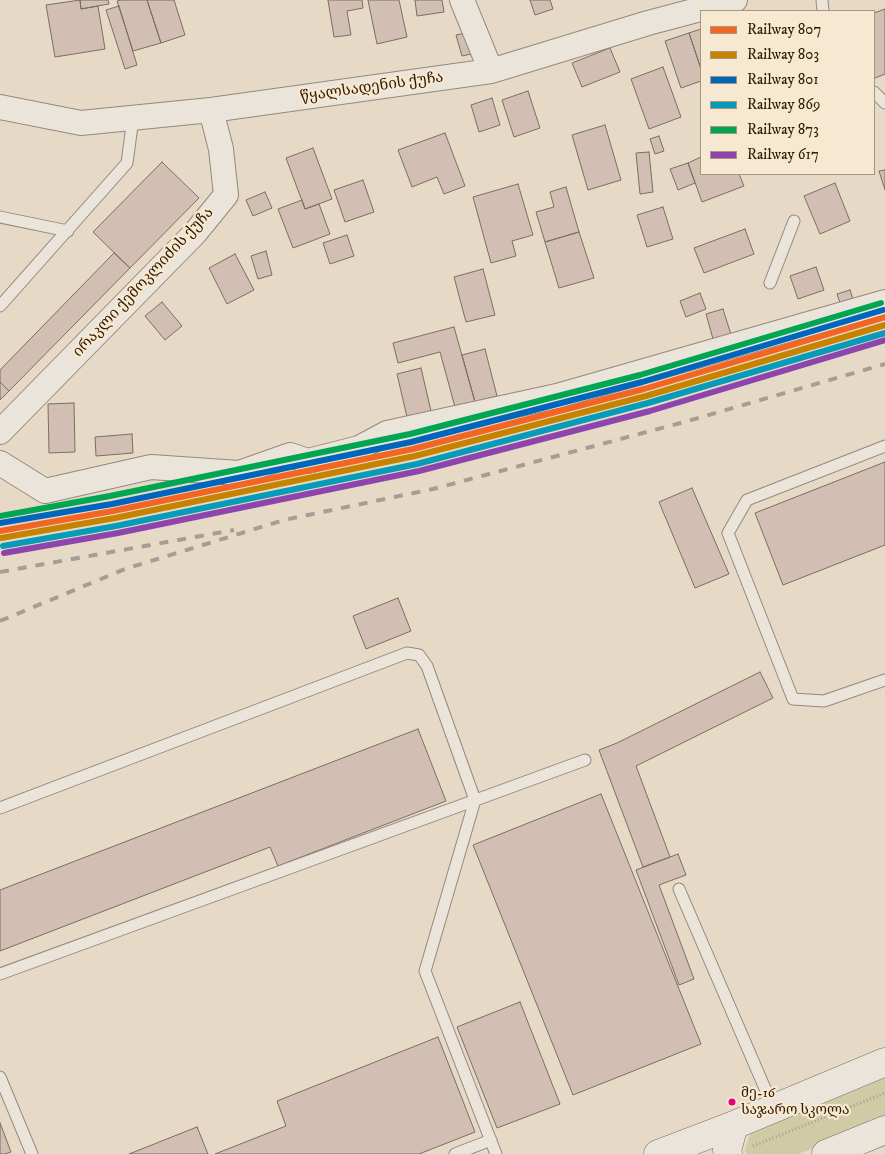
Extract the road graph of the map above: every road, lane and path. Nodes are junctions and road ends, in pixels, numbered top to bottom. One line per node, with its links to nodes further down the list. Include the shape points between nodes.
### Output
1 (462, 0): 5 (street)
2 (740, 2): 3 (street, წყალსადენის ქუჩა)
3 (705, 10)
4 (700, 11): 5 (street, წყალსადენის ქუჩა, via 648,23)
5 (491, 71): 9 (street, წყალსადენის ქუჩა)
6 (875, 93): 7 (lane)
7 (885, 103)
8 (0, 107): 10 (street, წყალსადენის ქუჩა, via 81,123)
9 (211, 110): 10 (street, წყალსადენის ქუჩა); 17 (street, ირაკლი ქემოკლიძის ქუჩა, via 221,149 226,195 195,233)
10 (133, 118): 13 (lane, via 127,163)
11 (0, 217): 13 (lane)
12 (794, 222): 14 (lane)
13 (68, 231): 16 (lane)
14 (770, 283)
15 (885, 302): 19 (street, via 556,396 387,433 359,448 308,461 290,455 238,473 151,467 45,491)
16 (0, 306)
17 (0, 432)
18 (885, 446): 20 (lane, via 747,500 728,533 793,700 824,701)
19 (0, 463)
20 (885, 680)
21 (585, 760): 22 (lane)
22 (475, 800): 23 (lane, via 427,666 419,654 407,653); 25 (lane); 32 (lane, via 425,971)
23 (0, 808)
24 (679, 889): 29 (lane)
25 (0, 974)
26 (885, 1062): 29 (main road)
27 (0, 1077): 35 (lane)
28 (885, 1093): 33 (path)
29 (773, 1107): 30 (main road)
30 (734, 1125): 33 (main road, via 727,1150); 34 (main road)
31 (885, 1130): 38 (main road)
32 (490, 1140): 36 (lane); 37 (lane)
33 (739, 1150)
34 (679, 1151)
35 (32, 1154)
36 (455, 1154)
37 (496, 1154)
38 (826, 1154)

